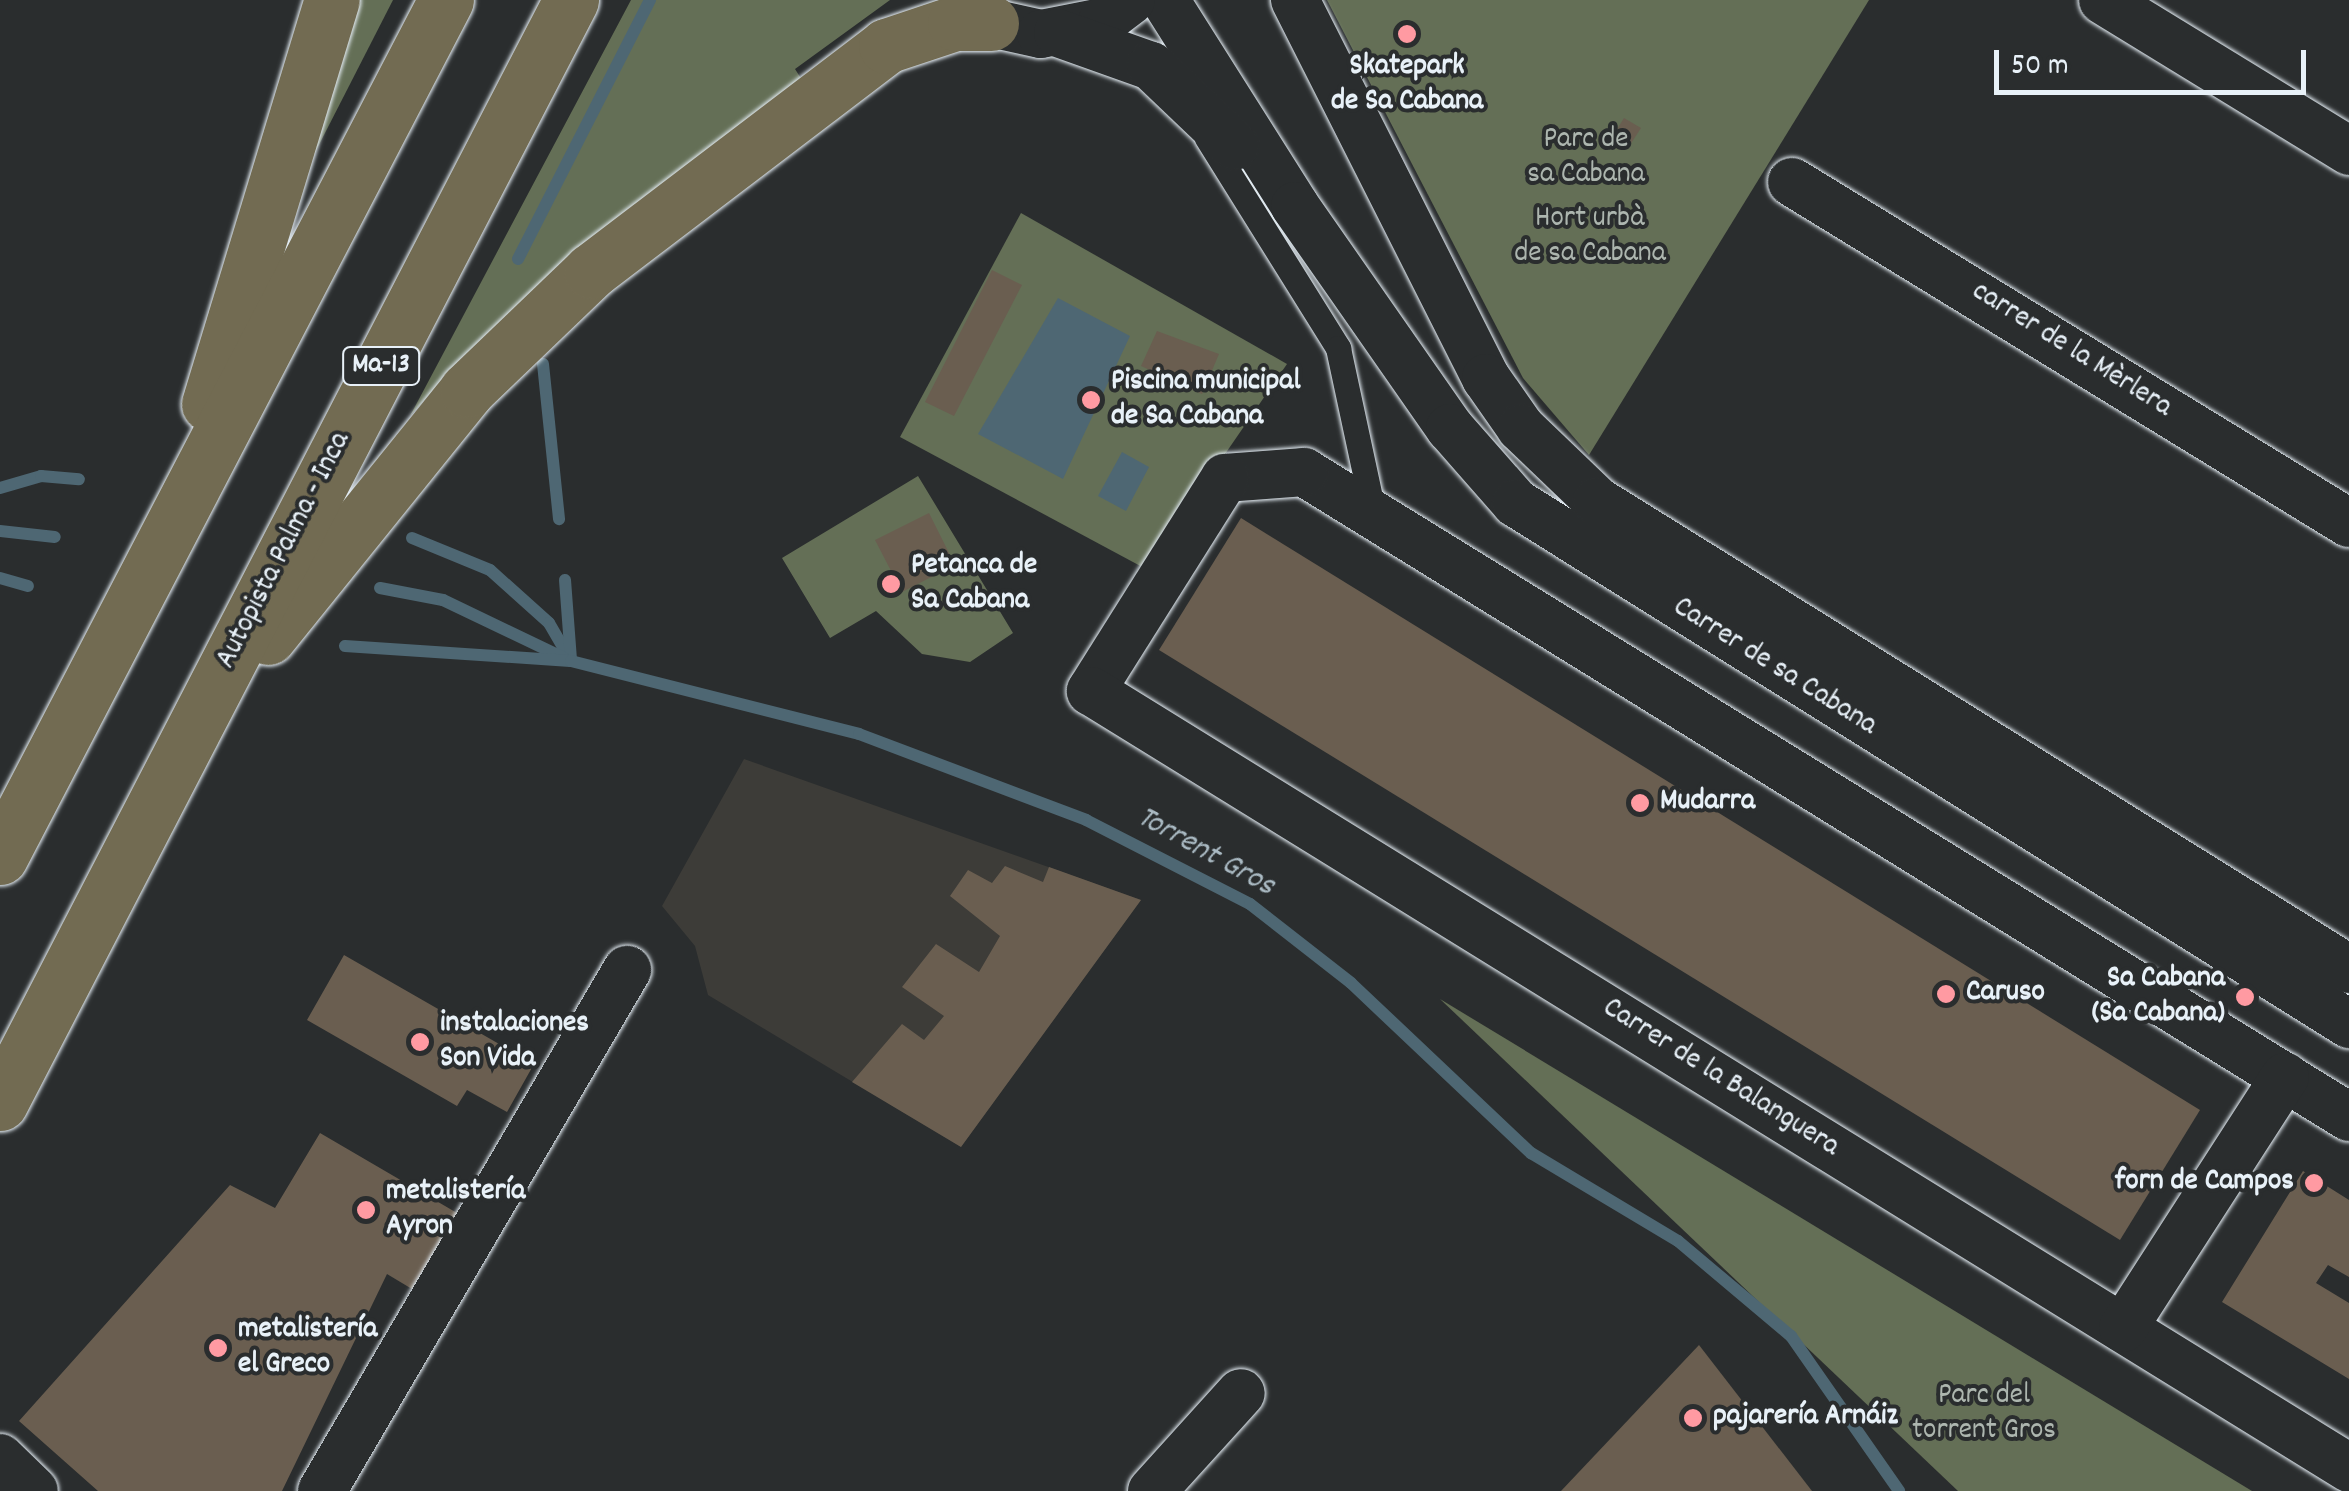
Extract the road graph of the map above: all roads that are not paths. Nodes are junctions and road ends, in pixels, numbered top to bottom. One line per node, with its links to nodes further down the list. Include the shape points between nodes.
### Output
1 (332, 0): 16 (highway)
2 (446, 0): 16 (highway)
3 (571, 0): 17 (highway, Autopista Palma - Inca / Ma-13)
4 (1130, 0): 9 (street, via 1102,22)
5 (1165, 0): 13 (street, Carrer de sa Cabana)
6 (1295, 0): 19 (street, via 1486,378 1521,428 1597,502)
7 (2103, 0): 11 (street)
8 (976, 11): 9 (street, Carrer de sa Cabana); 17 (highway, via 875,53 545,312 429,436)
9 (1058, 33): 10 (street, Carrer de sa Cabana, via 1128,52)
10 (1172, 84): 13 (street, Carrer de sa Cabana); 14 (lane, via 1338,348)
11 (2349, 150)
12 (1792, 182): 15 (street, carrer de la Mèrlera)
13 (1296, 206): 21 (street, Carrer de sa Cabana, via 1450,428 1516,503)
14 (1375, 517): 22 (street); 25 (street, Carrer de la Balanguera, via 1304,472 1225,478 1091,691)
15 (2349, 523)
16 (172, 526): 18 (highway)
17 (191, 733): 23 (highway, Autopista Palma - Inca / Ma-13)
18 (0, 858)
19 (2349, 969)
20 (628, 970): 30 (street)
21 (2349, 1024)
22 (2286, 1076): 24 (street); 25 (street)
23 (0, 1102)
24 (2349, 1117)
25 (2123, 1328): 28 (street, Carrer de la Balanguera)
26 (1241, 1393): 31 (street)
27 (0, 1458): 29 (street)
28 (2349, 1468)
29 (34, 1491)
30 (322, 1491)
31 (1152, 1491)

